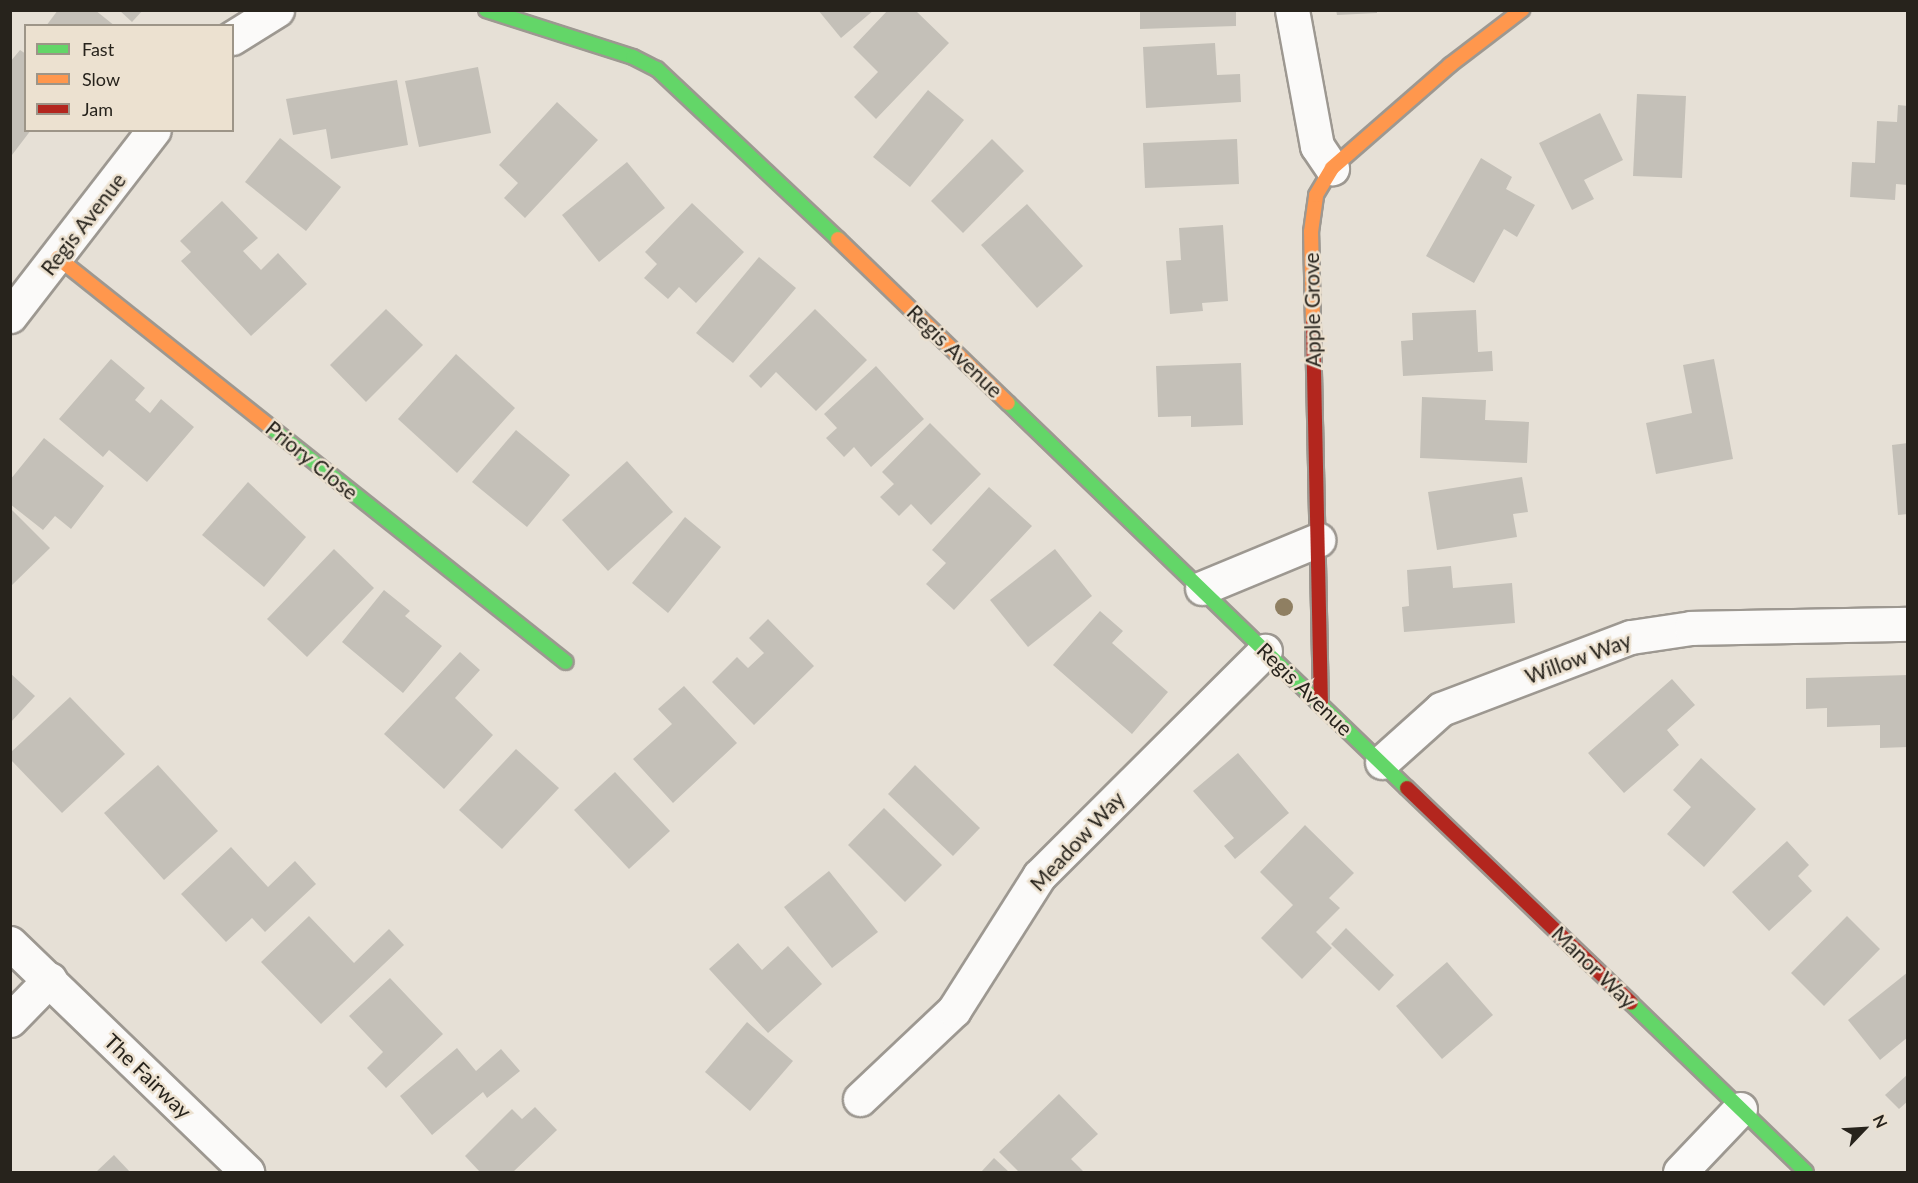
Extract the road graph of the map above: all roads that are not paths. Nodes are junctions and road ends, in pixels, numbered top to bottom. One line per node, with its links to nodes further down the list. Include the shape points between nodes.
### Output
1 (277, 10): 5 (street)
2 (486, 10): 11 (street, Regis Avenue, via 633,57 680,87)
3 (1292, 10): 7 (street, via 1317,146)
4 (1521, 10): 7 (street, Apple Grove, via 1450,65)
5 (234, 37)
6 (152, 132): 8 (street, Regis Avenue)
7 (1332, 168): 10 (street, Apple Grove, via 1316,195 1311,232)
8 (58, 258): 9 (street, Regis Avenue); 14 (street, Priory Close)
9 (10, 316)
10 (1318, 540): 11 (street); 15 (street, Apple Grove)
11 (1202, 588): 13 (street, Regis Avenue)
12 (1908, 624): 16 (street, Willow Way, via 1691,628 1631,637 1441,709)
13 (1265, 651): 15 (street, Regis Avenue); 20 (street, Meadow Way, via 1039,876 954,1010)
14 (566, 662)
15 (1321, 703): 16 (street, Regis Avenue)
16 (1382, 762): 21 (street, Manor Way)
17 (10, 943): 18 (street)
18 (50, 979): 19 (street); 22 (street, The Fairway)
19 (10, 1020)
20 (860, 1099)
21 (1740, 1108): 23 (street); 24 (street, Manor Way)
22 (236, 1167)
23 (1680, 1173)
24 (1806, 1173)

